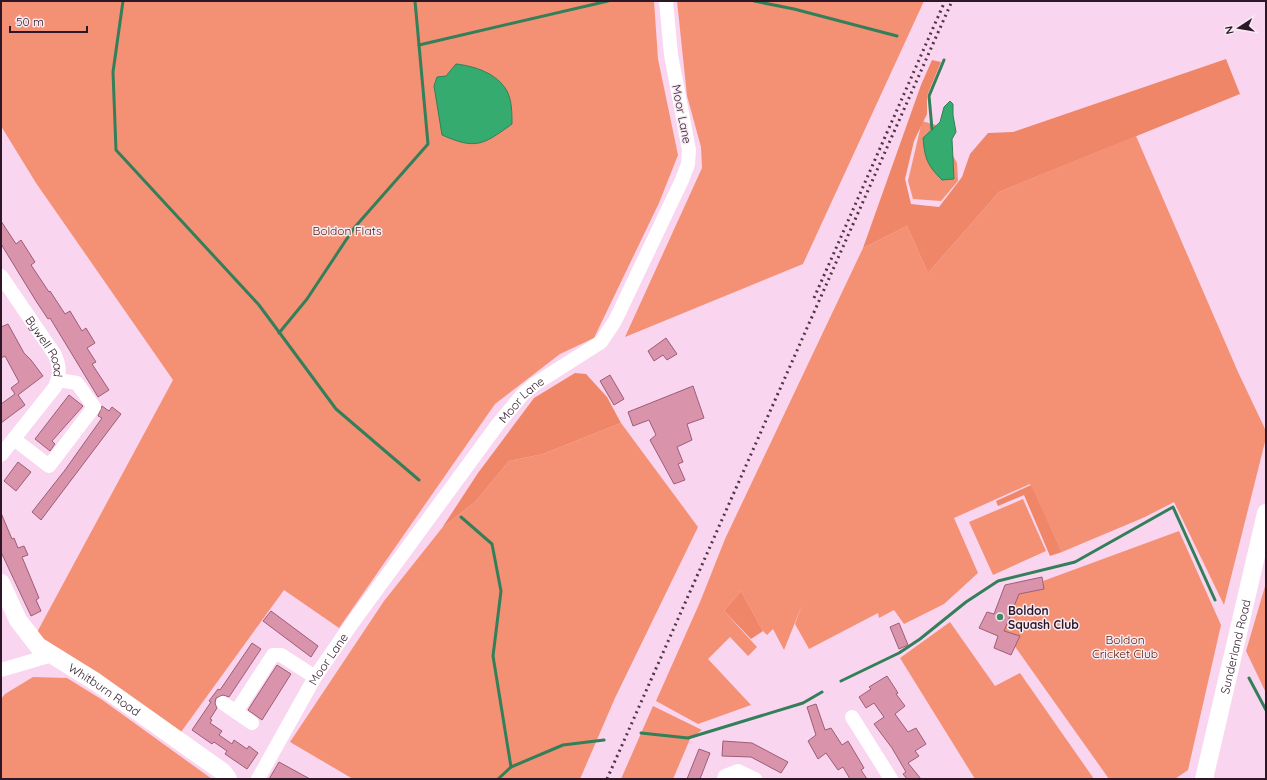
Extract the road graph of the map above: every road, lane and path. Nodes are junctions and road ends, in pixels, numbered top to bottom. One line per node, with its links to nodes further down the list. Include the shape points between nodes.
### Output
1 (666, 1): 10 (street, Moor Lane, via 671,55 689,150 688,164 614,321 601,342 535,384 513,405)
2 (1, 276): 3 (street, Bywell Road, via 55,355 59,366)
3 (58, 380): 4 (street, Bywell Road); 4 (street, via 77,383 94,407 49,466)
4 (14, 439): 5 (street, Bywell Road)
5 (1, 455)
6 (1266, 513): 20 (main road, Sunderland Road)
7 (1, 583): 8 (main road, Whitburn Road, via 18,620 38,646)
8 (52, 655): 9 (street); 15 (main road, Whitburn Road, via 96,682 223,772)
9 (1, 670)
10 (315, 677): 12 (street, via 281,655 274,655); 16 (street, Moor Lane)
11 (223, 703): 12 (street)
12 (236, 712): 14 (street)
13 (852, 717): 19 (street)
14 (252, 724)
15 (228, 779)
16 (258, 779)
17 (724, 779): 18 (street, via 725,776 738,771)
18 (755, 779)
19 (891, 779)
20 (1204, 779)

